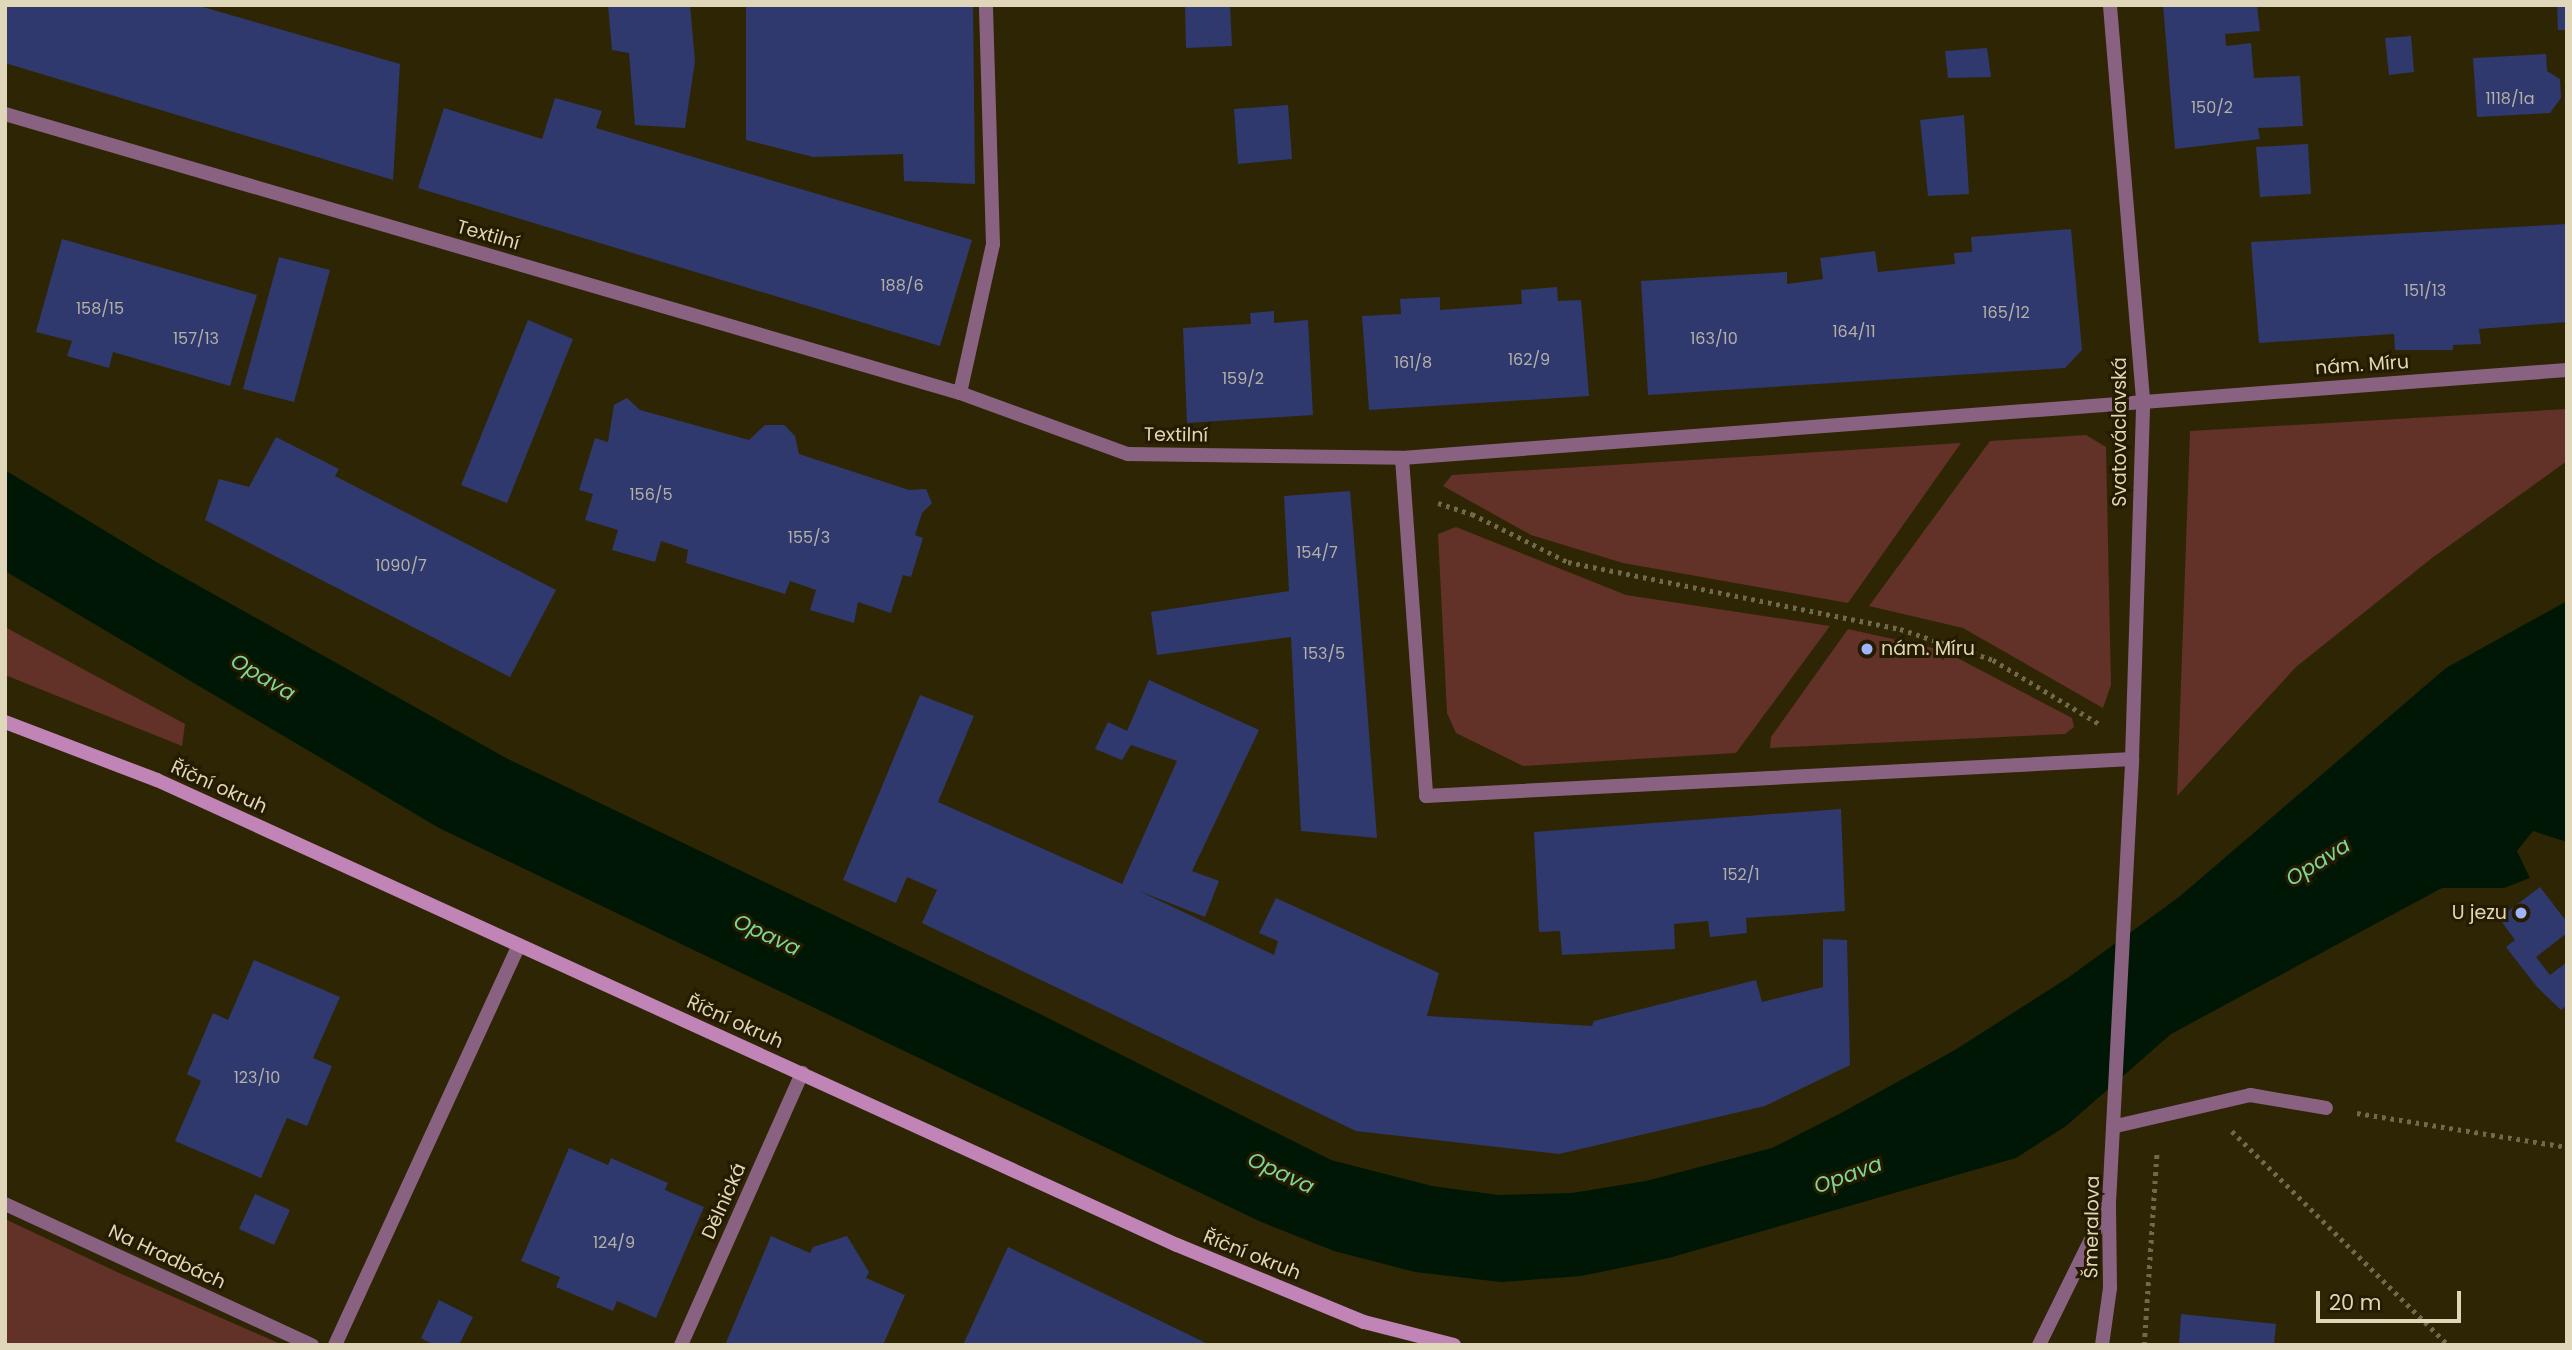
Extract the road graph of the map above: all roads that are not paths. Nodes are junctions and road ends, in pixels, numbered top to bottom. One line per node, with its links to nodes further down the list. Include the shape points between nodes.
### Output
1 (986, 5): 5 (street, via 993,244)
2 (2110, 5): 6 (street, Svatováclavská)
3 (5, 114): 5 (street, Textilní)
4 (2567, 370): 6 (street, nám. Míru)
5 (960, 393): 7 (street, Textilní, via 1128,454)
6 (2143, 399): 7 (street, nám. Míru); 9 (street, Svatováclavská)
7 (1402, 458): 9 (street, via 1426,796)
8 (5, 722): 10 (main road, Říční okruh, via 157,780)
9 (2132, 759): 13 (street, Svatováclavská)
10 (519, 945): 11 (main road, Říční okruh); 18 (street)
11 (802, 1073): 19 (street, Dělnická); 20 (main road, Říční okruh, via 1177,1245 1364,1322)
12 (2326, 1108): 14 (street, via 2250,1095)
13 (2117, 1110): 14 (street, Šmeralova)
14 (2116, 1125): 15 (street, Šmeralova)
15 (2109, 1203): 21 (street); 22 (street, Šmeralova, via 2110,1288)
16 (5, 1204): 17 (street, Na Hradbách)
17 (312, 1345)
18 (335, 1345)
19 (681, 1345)
20 (1454, 1345)
21 (2039, 1345)
22 (2102, 1345)

